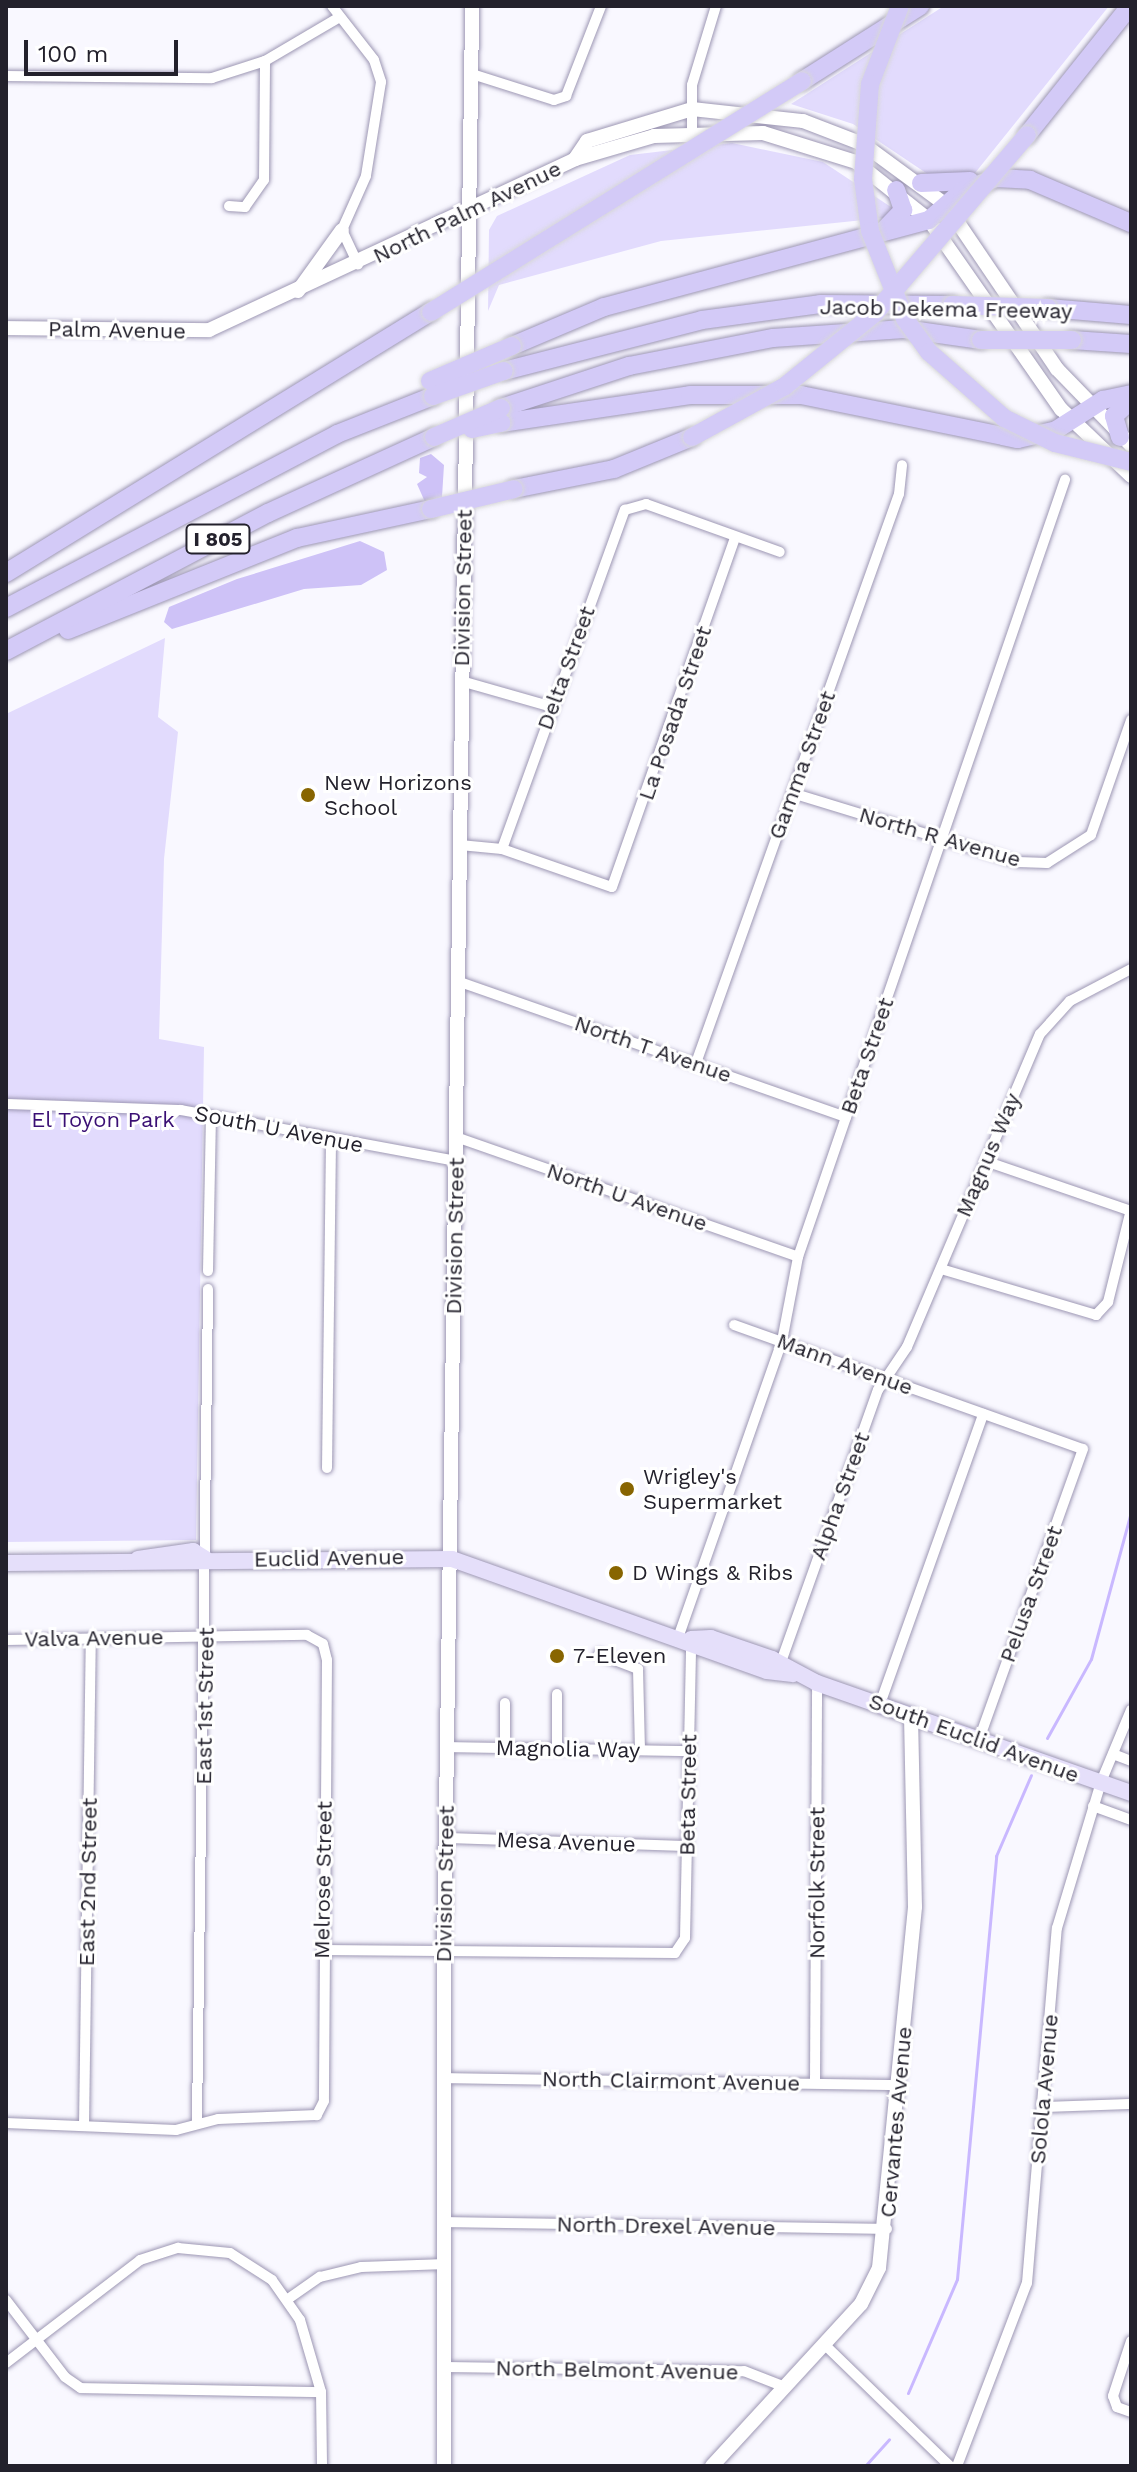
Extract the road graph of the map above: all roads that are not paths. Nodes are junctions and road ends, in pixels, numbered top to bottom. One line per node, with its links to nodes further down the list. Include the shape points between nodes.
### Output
1 (332, 6): 8 (street)
2 (472, 6): 10 (main road, Division Street)
3 (601, 6): 10 (street, via 566,96 550,99)
4 (716, 6): 12 (street, via 698,58)
5 (900, 6): 36 (highway, bridge, via 870,84 863,179 870,231 905,319 940,362 1004,418 1055,443)
6 (920, 6): 42 (highway, bridge)
7 (1130, 6): 44 (highway, bridge, via 875,313 785,386 692,437 614,469 297,538)
8 (338, 18): 9 (street); 23 (street, via 374,60 381,82 366,176)
9 (265, 61): 11 (street, via 191,79); 19 (street, via 264,180 245,207)
10 (472, 74): 20 (main road, Division Street)
11 (6, 76)
12 (692, 109): 13 (street); 14 (main road, North Palm Avenue, via 587,141); 16 (main road, North Palm Avenue, via 803,121 863,144)
13 (692, 131): 14 (main road, North Palm Avenue); 17 (main road, North Palm Avenue, via 763,133 856,162)
14 (575, 159): 20 (main road, North Palm Avenue)
15 (996, 178): 16 (highway, via 950,187); 18 (highway); 22 (highway, via 1030,180)
16 (921, 183): 18 (main road, North Palm Avenue)
17 (896, 190): 21 (main road, North Palm Avenue); 24 (highway, via 903,210)
18 (946, 205): 21 (highway); 32 (main road, North Palm Avenue)
19 (229, 206)
20 (471, 212): 25 (main road, North Palm Avenue); 45 (main road, Division Street)
21 (929, 220): 24 (highway); 34 (main road, North Palm Avenue)
22 (1131, 223)
23 (342, 230): 25 (street); 26 (main road)
24 (880, 233): 30 (highway, bridge, via 604,307 512,346)
25 (358, 265): 26 (main road, Palm Avenue)
26 (296, 294): 28 (main road, Palm Avenue, via 209,330)
27 (1131, 315): 30 (highway, Jacob Dekema Freeway / I 805, bridge, via 1048,308 820,304 702,320)
28 (6, 328)
29 (1131, 344): 33 (highway, Jacob Dekema Freeway, bridge, via 981,340 904,329 773,338 629,366)
30 (431, 389): 43 (highway, Jacob Dekema Freeway / I 805)
31 (1131, 397): 32 (highway); 35 (highway, via 1114,416)
32 (1090, 409): 34 (highway); 35 (main road, North Palm Avenue)
33 (501, 415): 34 (highway, via 690,395 801,395 1006,439); 44 (highway, I 805, bridge, via 434,437 268,513)
34 (1072, 422): 38 (main road, North Palm Avenue)
35 (1126, 441)
36 (1131, 462)
37 (902, 465): 48 (street, Gamma Street, via 899,494)
38 (1131, 476)
39 (1065, 480): 49 (street, Beta Street)
40 (735, 537): 41 (street); 46 (street, Delta Street, via 634,504 619,520); 51 (street, La Posada Street, via 612,887)
41 (780, 552)
42 (6, 573)
43 (6, 608)
44 (6, 653)
45 (461, 681): 46 (street); 50 (main road, Division Street)
46 (552, 707): 51 (street, Delta Street)
47 (1131, 720): 49 (street, North R Avenue, via 1105,801 1081,846 1047,863 1018,862)
48 (792, 793): 49 (street, North R Avenue); 54 (street, Gamma Street)
49 (945, 836): 56 (street, Beta Street)
50 (460, 845): 51 (street); 53 (main road, Division Street)
51 (502, 849)
52 (1131, 969): 61 (street, Magnus Way, via 1070,1001 1040,1034)
53 (460, 982): 54 (street, North T Avenue); 58 (main road, Division Street)
54 (696, 1063): 56 (street, North T Avenue)
55 (6, 1104): 57 (street, South U Avenue, via 167,1109)
56 (846, 1117): 63 (street, Beta Street)
57 (211, 1118): 59 (street, South U Avenue); 65 (street)
58 (456, 1137): 60 (main road, Division Street); 63 (street, North U Avenue)
59 (331, 1139): 60 (street, South U Avenue); 72 (street)
60 (455, 1161): 74 (main road, Division Street)
61 (985, 1161): 62 (street); 64 (street, Magnus Way)
62 (1131, 1210): 64 (street, via 1100,1311 1074,1313)
63 (798, 1257): 68 (street, Beta Street)
64 (941, 1269): 69 (street, Magnus Way)
65 (208, 1271)
66 (208, 1289): 73 (street, East 1st Street)
67 (734, 1325): 68 (street, Mann Avenue)
68 (782, 1341): 69 (street, Mann Avenue); 77 (street, Beta Street)
69 (888, 1379): 70 (street, Mann Avenue); 82 (street, Alpha Street)
70 (983, 1414): 71 (street, Mann Avenue); 86 (street)
71 (1083, 1449): 89 (street, Pelusa Street)
72 (327, 1468)
73 (206, 1559): 74 (main road, Euclid Avenue); 75 (main road, Euclid Avenue, via 185,1551 132,1561); 76 (street, East 1st Street)
74 (452, 1559): 77 (main road, Euclid Avenue); 90 (main road, Division Street)
75 (6, 1563)
76 (207, 1636): 78 (street, Valva Avenue); 80 (street, Valva Avenue, via 307,1635); 110 (street, East 1st Street)
77 (685, 1637): 82 (main road, South Euclid Avenue, via 767,1671); 94 (street, Beta Street)
78 (91, 1638): 79 (street, Valva Avenue); 112 (street, East 2nd Street)
79 (6, 1640)
80 (323, 1644): 103 (street, Melrose Street)
81 (599, 1654): 93 (street, via 638,1669)
82 (787, 1668): 83 (main road, South Euclid Avenue)
83 (817, 1683): 86 (main road, South Euclid Avenue); 106 (street, Norfolk Street)
84 (557, 1694): 92 (street)
85 (505, 1703): 91 (street)
86 (880, 1704): 88 (main road, South Euclid Avenue)
87 (1131, 1710): 95 (street, Solola Avenue)
88 (911, 1714): 89 (main road, South Euclid Avenue); 107 (main road, Cervantes Avenue, via 915,1907)
89 (979, 1739): 97 (main road, South Euclid Avenue)
90 (448, 1747): 91 (street, Magnolia Way); 101 (main road, Division Street)
91 (505, 1748): 92 (street, Magnolia Way)
92 (557, 1749): 93 (street, Magnolia Way)
93 (640, 1750): 94 (street, Magnolia Way)
94 (689, 1751): 102 (street, Beta Street)
95 (1113, 1754): 96 (street); 97 (street, Solola Avenue)
96 (1131, 1761)
97 (1101, 1782): 98 (main road, South Euclid Avenue); 99 (street, Solola Avenue)
98 (1131, 1793)
99 (1093, 1806): 100 (street); 109 (street, Solola Avenue, via 1057,1928)
100 (1131, 1820)
101 (446, 1838): 102 (street, Mesa Avenue); 104 (main road, Division Street)
102 (687, 1846): 104 (street, Beta Street, via 680,1949)
103 (322, 1950): 104 (street); 110 (street, Melrose Street, via 324,2101 317,2115)
104 (444, 1950): 105 (main road, Division Street)
105 (443, 2078): 106 (street, North Clairmont Avenue); 113 (main road, Division Street)
106 (815, 2083): 107 (street, North Clairmont Avenue)
107 (899, 2085): 114 (main road, Cervantes Avenue)
108 (1131, 2104): 109 (street)
109 (1043, 2107): 130 (street, Solola Avenue, via 1027,2283)
110 (197, 2122): 112 (street, via 176,2130)
111 (6, 2123): 112 (street)
112 (84, 2126)
113 (446, 2222): 114 (street, North Drexel Avenue); 115 (main road, Division Street)
114 (887, 2229): 120 (main road, Cervantes Avenue, via 871,2289)
115 (446, 2264): 116 (street, via 361,2267 320,2277); 122 (main road, Division Street)
116 (288, 2299): 118 (street, via 242,2258 178,2248 140,2260); 124 (street, via 312,2349)
117 (6, 2300): 118 (street)
118 (37, 2341): 121 (street); 124 (street, via 81,2388)
119 (1131, 2341): 125 (street, via 1113,2396 1117,2407)
120 (825, 2345): 123 (main road, Cervantes Avenue); 129 (street)
121 (6, 2363)
122 (445, 2367): 123 (street, North Belmont Avenue, via 744,2371); 127 (main road, Division Street)
123 (785, 2387): 128 (main road, Cervantes Avenue)
124 (321, 2392): 126 (street)
125 (1131, 2412)
126 (322, 2466)
127 (444, 2466)
128 (712, 2466)
129 (950, 2466)
130 (957, 2466)

